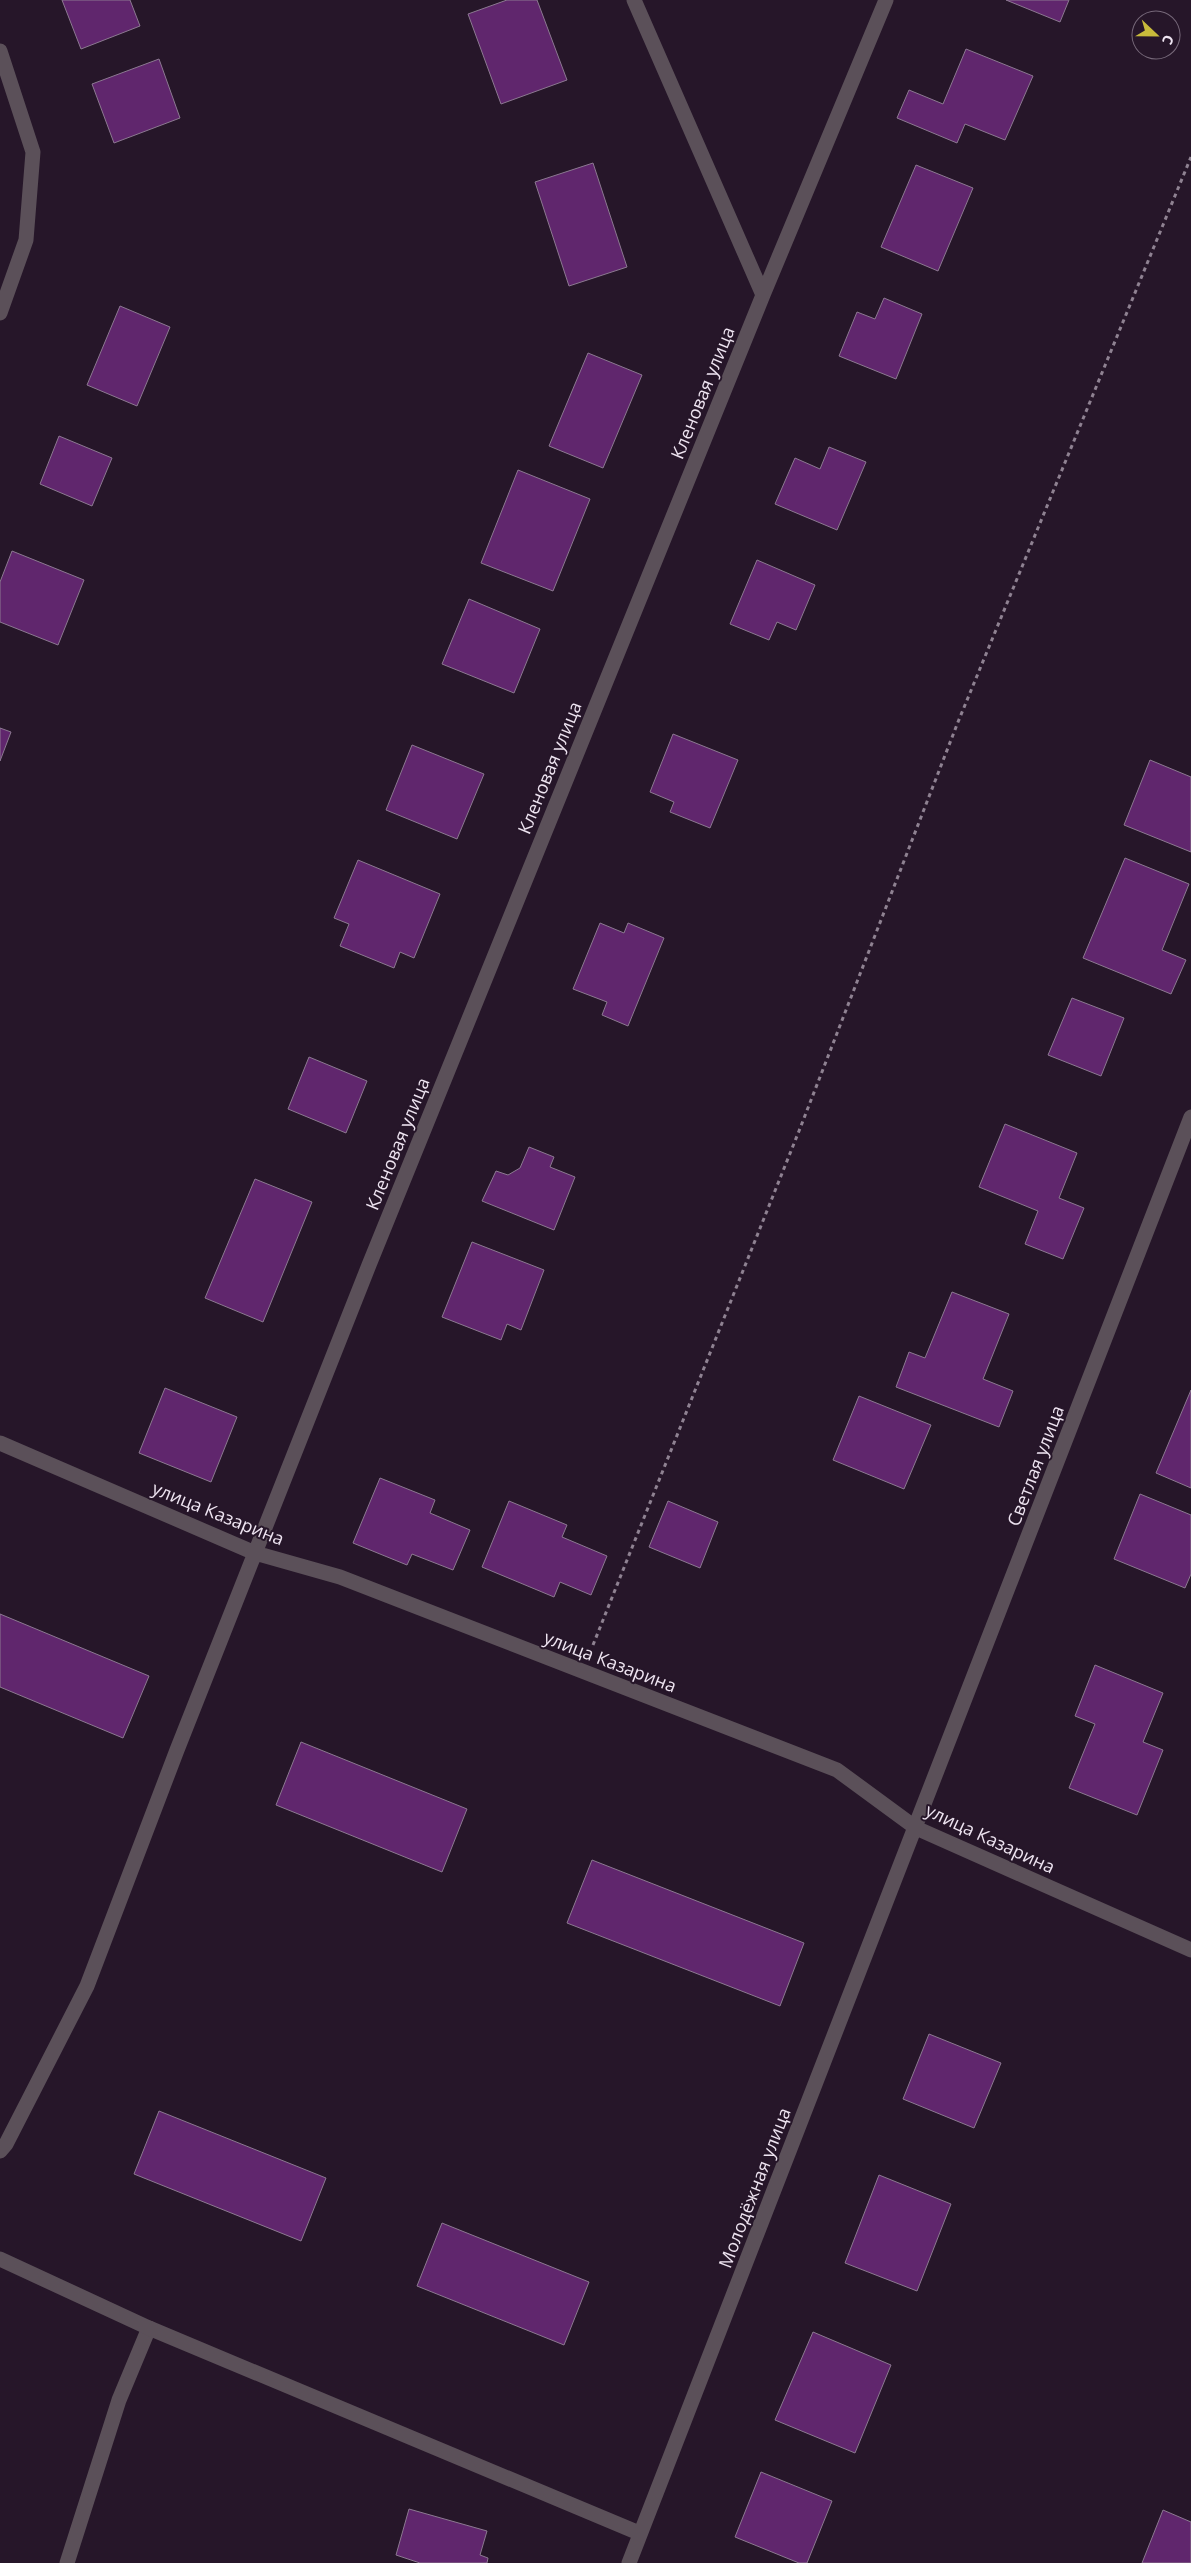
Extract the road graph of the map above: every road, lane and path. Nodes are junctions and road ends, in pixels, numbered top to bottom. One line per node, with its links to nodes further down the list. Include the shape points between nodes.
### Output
1 (634, 0): 5 (street)
2 (886, 0): 5 (street, Кленовая улица)
3 (0, 51): 6 (street, via 33,152 26,240)
4 (1191, 157): 10 (path, via 958,722 800,1131)
5 (763, 295): 9 (street, Кленовая улица, via 368,1266)
6 (0, 313)
7 (1191, 1116): 11 (street, Светлая улица)
8 (0, 1443): 9 (street, улица Казарина)
9 (255, 1553): 10 (street, улица Казарина, via 340,1577); 13 (street, Кленовая улица, via 87,1986)
10 (582, 1672): 11 (street, улица Казарина, via 837,1770)
11 (916, 1828): 12 (street, улица Казарина); 16 (street, Молодёжная улица)
12 (1191, 1950)
13 (0, 2151)
14 (0, 2259): 15 (street)
15 (149, 2328): 16 (street); 17 (street, via 119,2400)
16 (639, 2533): 18 (street, Молодёжная улица)
17 (67, 2563)
18 (629, 2563)

